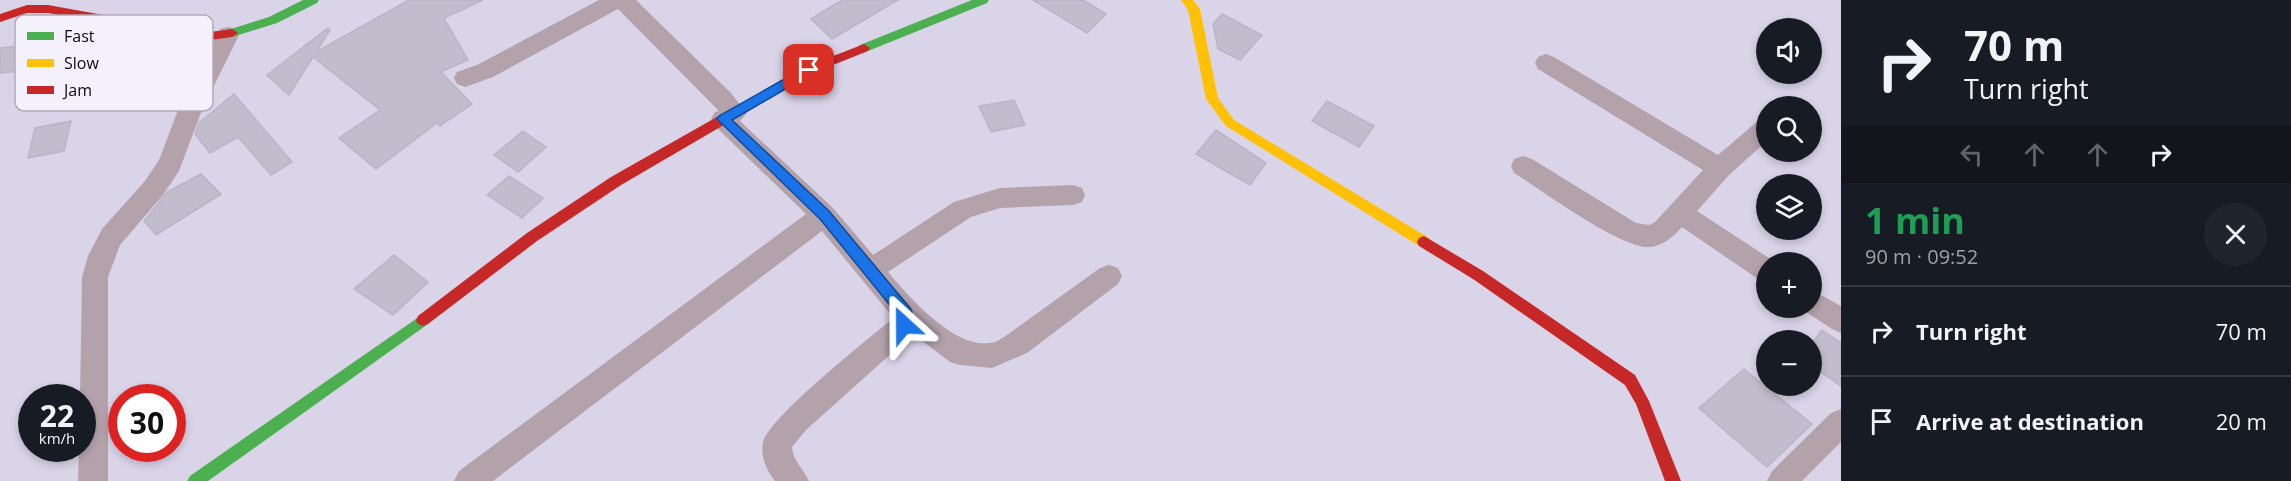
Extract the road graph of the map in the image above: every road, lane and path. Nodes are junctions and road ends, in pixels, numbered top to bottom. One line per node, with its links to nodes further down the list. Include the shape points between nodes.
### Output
1 (313, 0): 8 (street, via 270,21)
2 (617, 0): 12 (street)
3 (623, 0): 14 (street)
4 (983, 0): 14 (street, via 809,70)
5 (1187, 0): 32 (street, via 1194,9 1212,99 1230,123 1478,275 1630,380)
6 (81, 15): 7 (street, via 27,9)
7 (0, 18)
8 (228, 35): 9 (street); 11 (street)
9 (213, 36)
10 (1546, 63): 17 (street)
11 (213, 65)
12 (465, 78)
13 (190, 111): 28 (street, via 170,164 111,237 95,278)
14 (729, 116): 20 (street); 29 (street, via 615,181 532,237 413,327)
15 (1756, 135): 17 (street)
16 (1523, 165): 19 (street, via 1631,233 1651,236 1664,230)
17 (1720, 168): 19 (street)
18 (1073, 195): 22 (street, via 1000,198 963,209)
19 (1679, 212): 21 (street)
20 (824, 215): 22 (street); 30 (street)
21 (1756, 264)
22 (869, 271): 25 (street)
23 (1109, 276): 25 (street, via 1017,344 992,356 960,353)
24 (1822, 309): 26 (street)
25 (904, 312): 31 (street, via 904,325 796,421 777,443 779,463)
26 (1841, 321)
27 (1841, 422): 33 (street)
28 (93, 481)
29 (195, 481)
30 (469, 481)
31 (794, 481)
32 (1673, 481)
33 (1782, 481)

